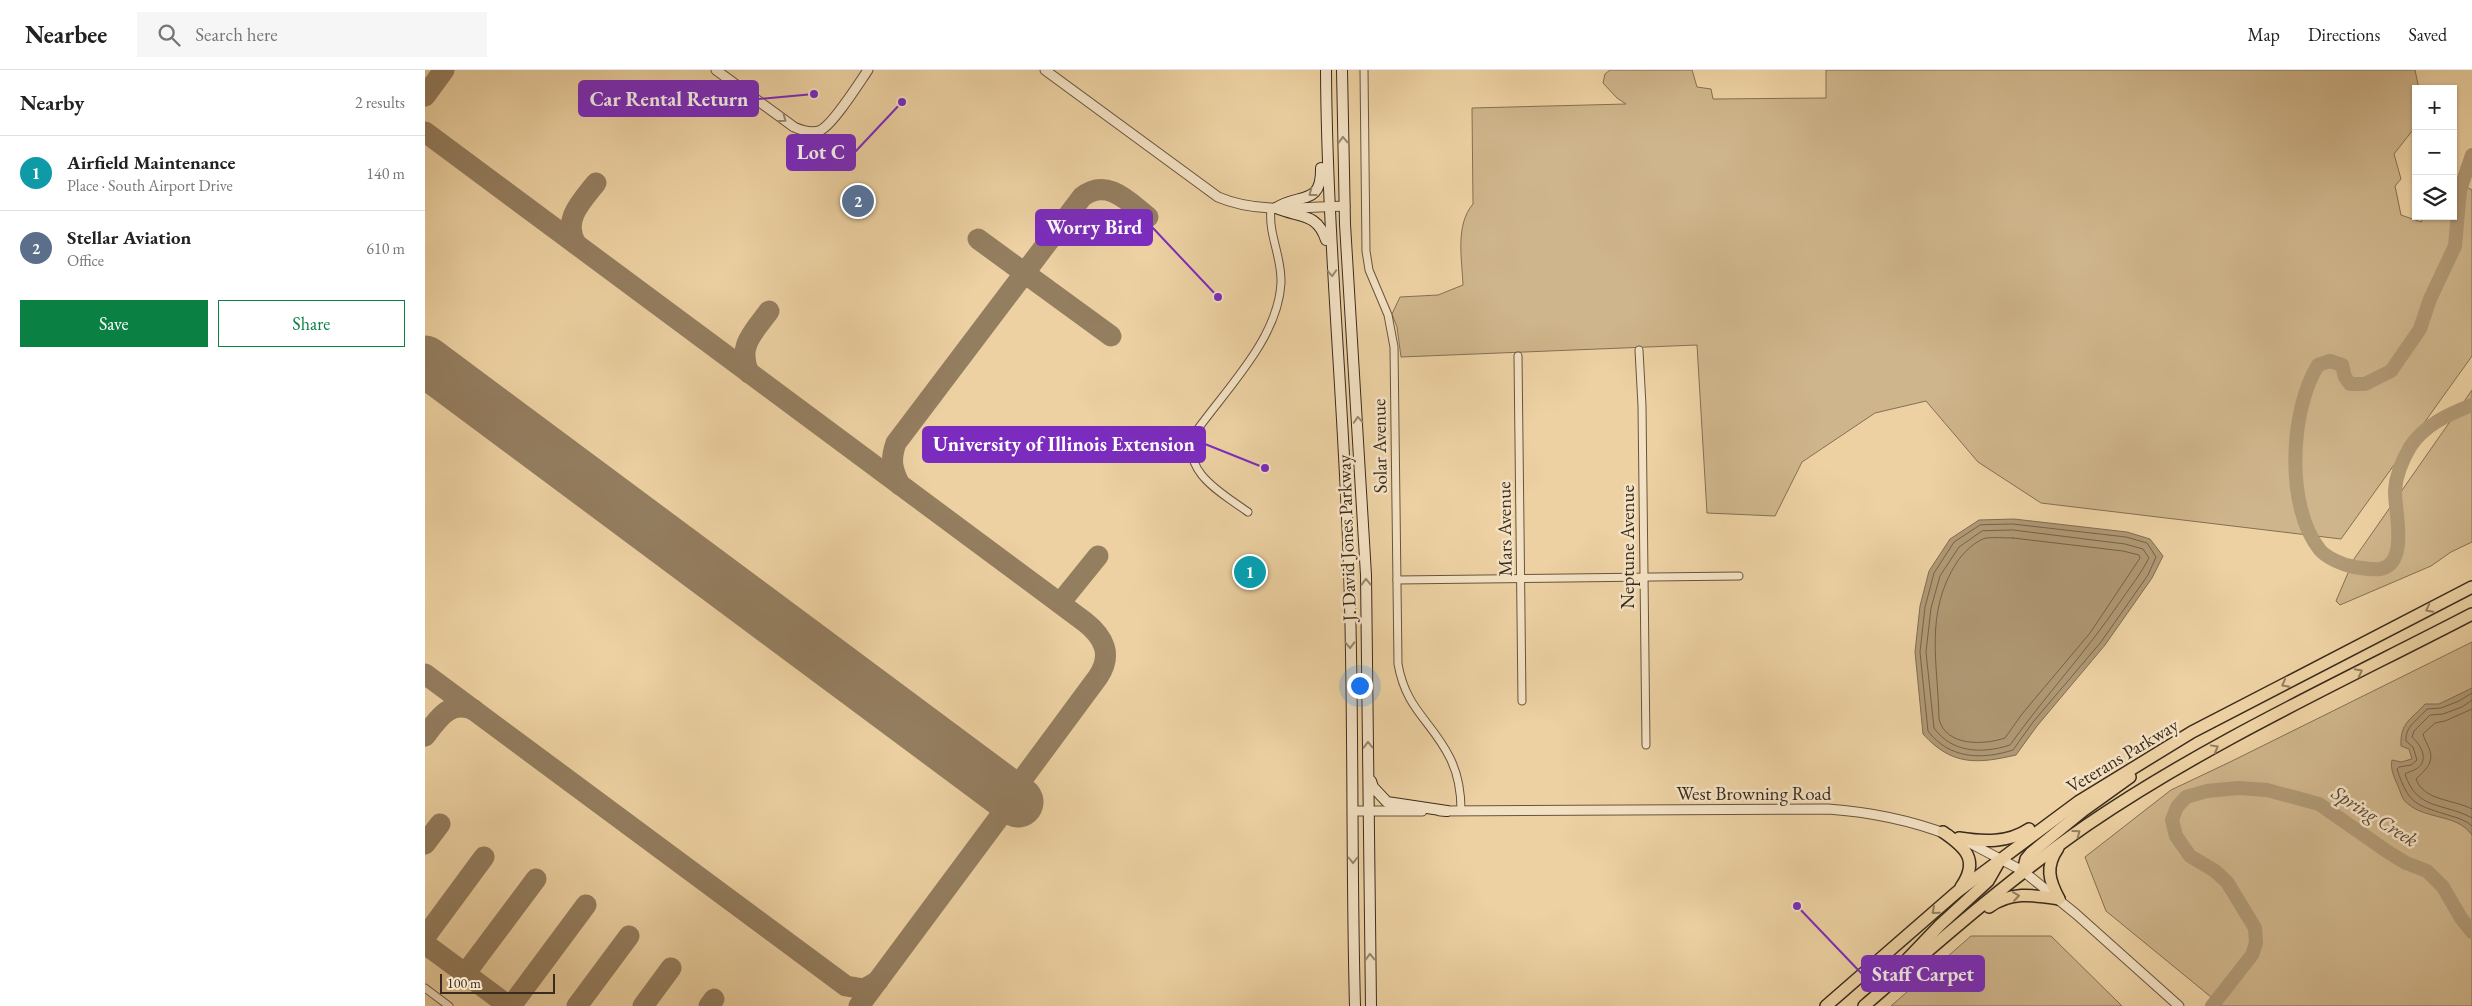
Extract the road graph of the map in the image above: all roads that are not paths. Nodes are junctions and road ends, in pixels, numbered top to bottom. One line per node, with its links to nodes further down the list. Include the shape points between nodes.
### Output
1 (716, 70): 2 (street, one-way to 2, via 794,127 808,132 822,129 831,120)
2 (869, 70)
3 (1045, 70): 9 (street, via 1212,194 1239,205)
4 (1342, 70): 8 (main road, J. David Jones Parkway, one-way to 4)
5 (1364, 70): 17 (street, Solar Avenue, via 1366,251 1369,270 1388,316 1394,348)
6 (1326, 75): 7 (main road, J. David Jones Parkway); 9 (main road, one-way to 9, via 1320,105 1320,185 1313,195)
7 (1328, 206): 8 (street); 9 (street); 10 (main road, J. David Jones Parkway)
8 (1345, 206): 23 (main road, J. David Jones Parkway, one-way to 8, via 1366,575)
9 (1274, 208): 10 (main road, via 1317,222); 13 (street, via 1269,226 1281,281 1274,320 1255,353 1195,433 1192,444 1193,461 1200,474)
10 (1331, 253): 26 (main road, J. David Jones Parkway, one-way to 26, via 1349,570)
11 (1639, 350): 14 (street, Neptune Avenue)
12 (1518, 356): 16 (street, Mars Avenue)
13 (1248, 512)
14 (1644, 576): 15 (street); 16 (street); 22 (street, Neptune Avenue)
15 (1739, 576)
16 (1521, 578): 17 (street); 20 (street, Mars Avenue)
17 (1397, 580): 25 (street, Solar Avenue, via 1398,664 1402,681 1414,708 1451,759 1461,794)
18 (2472, 587): 21 (highway, Veterans Parkway, one-way to 21)
19 (2472, 614): 31 (highway, one-way to 19, via 2117,806 2203,755)
20 (1522, 701)
21 (2192, 732): 24 (highway, Veterans Parkway); 33 (highway, via 2047,839 2031,853)
22 (1646, 745)
23 (1369, 773): 27 (main road, J. David Jones Parkway); 28 (main road, via 1373,787 1387,802)
24 (2099, 789): 30 (highway, via 2082,792 2015,837 1994,841); 32 (highway, Veterans Parkway)
25 (1461, 810): 28 (street, West Browning Road); 29 (street, West Browning Road, via 1829,809 1881,815)
26 (1353, 811): 27 (street, West Browning Road); 40 (main road, J. David Jones Parkway, one-way to 40)
27 (1369, 811): 28 (street, West Browning Road); 41 (main road, J. David Jones Parkway, one-way to 27)
28 (1447, 811)
29 (1943, 832): 30 (street, West Browning Road); 34 (highway, via 1965,849 1970,860 1967,875)
30 (1959, 838): 32 (street, West Browning Road)
31 (2060, 845): 33 (highway); 35 (highway, via 2048,869)
32 (2000, 858): 33 (street, West Browning Road); 34 (highway, Veterans Parkway); 38 (highway, via 2000,864 1988,881 1904,960)
33 (2023, 871): 35 (street, West Browning Road); 36 (highway)
34 (1957, 892): 42 (highway, Veterans Parkway, one-way to 42)
35 (2059, 899): 36 (highway, one-way to 35, via 1945,943 2001,899 2027,894); 44 (street, West Browning Road)
36 (1931, 947): 38 (highway)
37 (425, 988): 39 (street)
38 (1874, 998): 43 (highway)
39 (449, 1006)
40 (1355, 1006)
41 (1371, 1006)
42 (1826, 1006)
43 (1864, 1006)
44 (2179, 1006)

